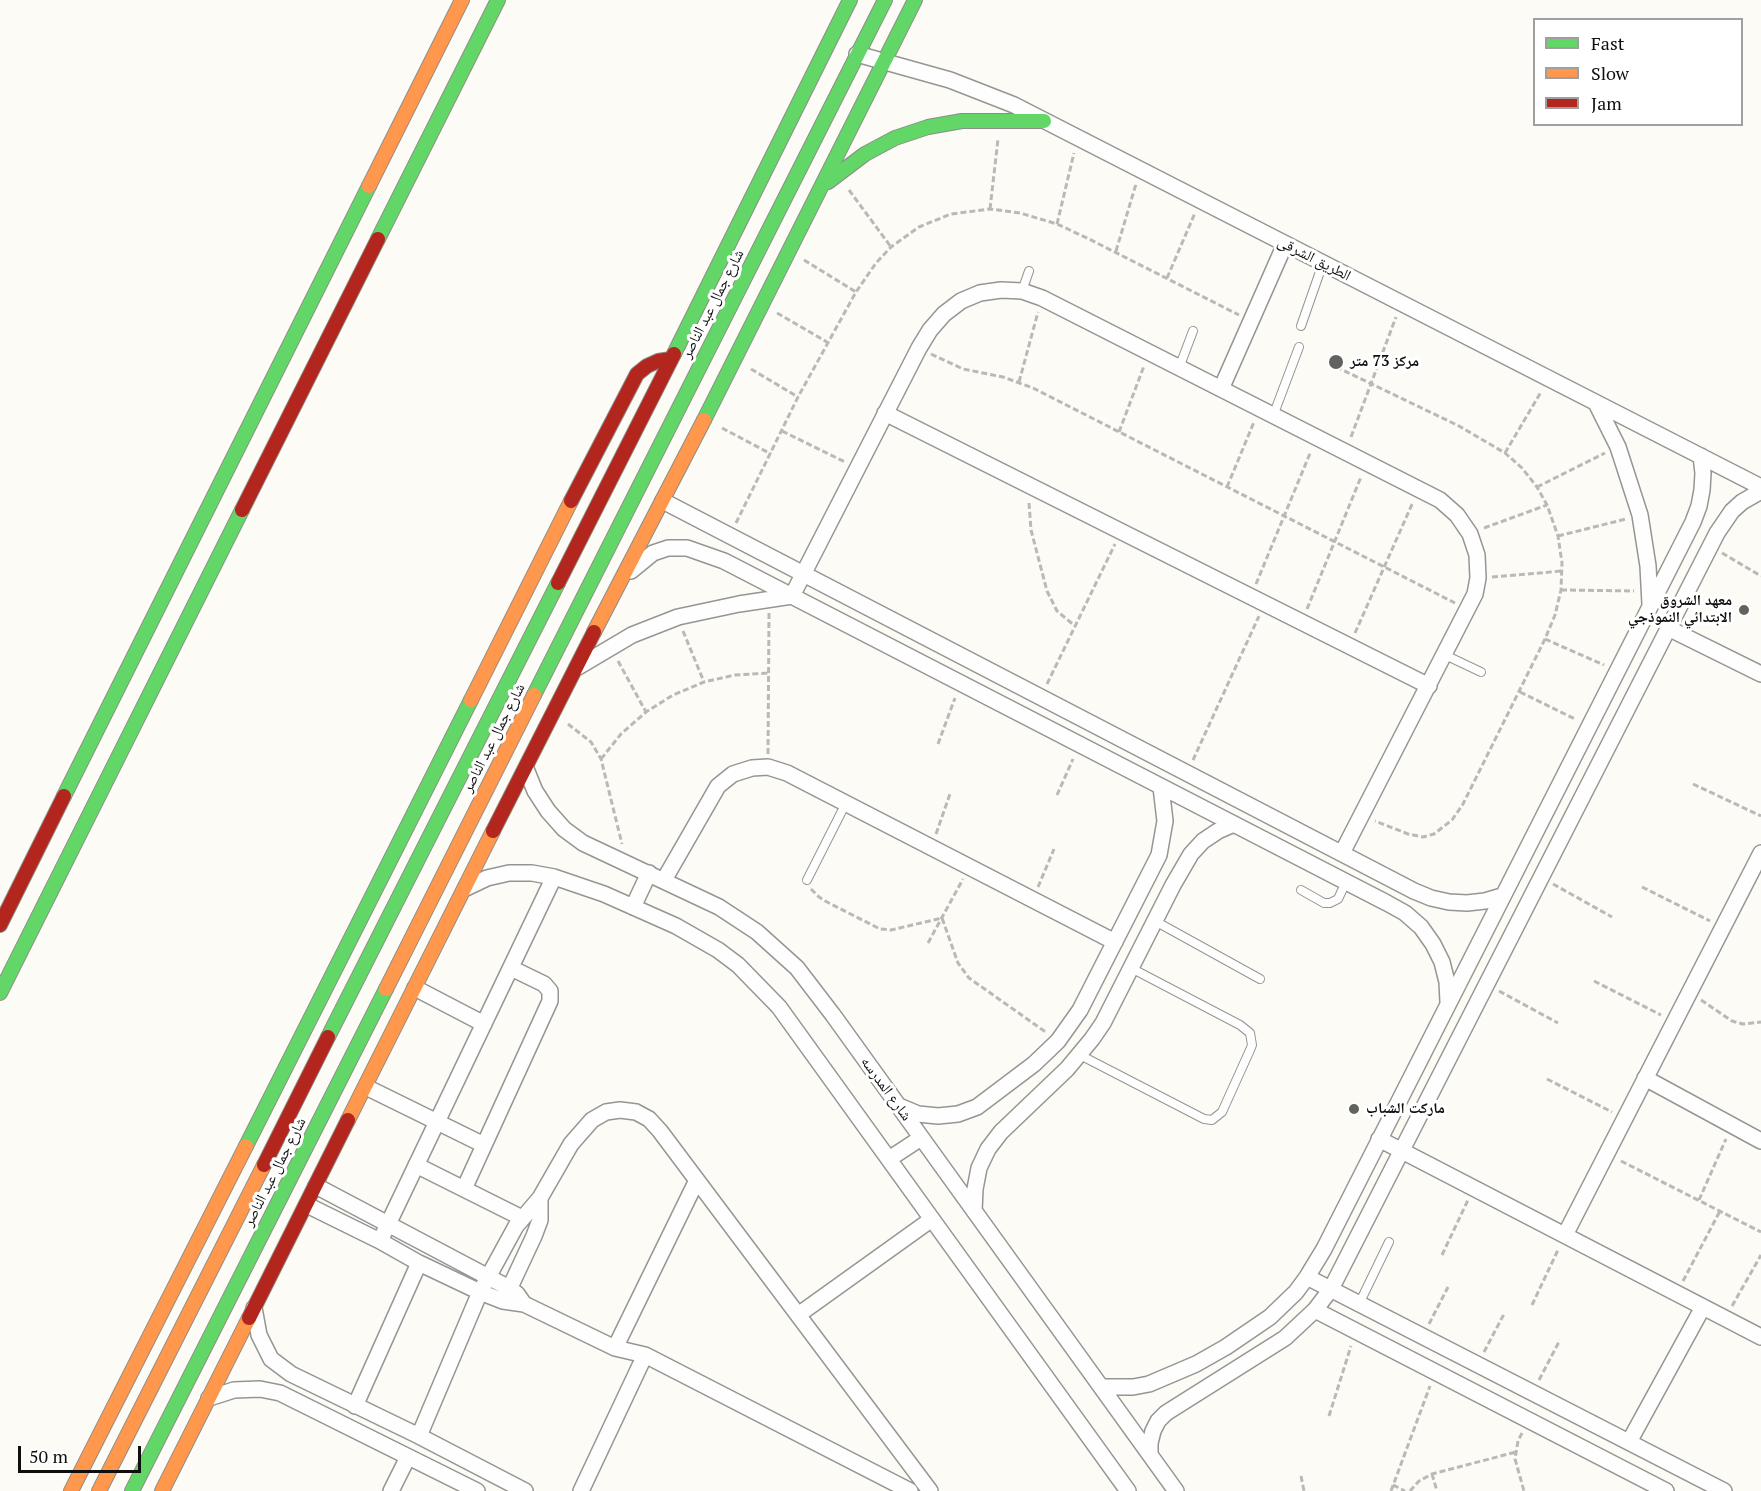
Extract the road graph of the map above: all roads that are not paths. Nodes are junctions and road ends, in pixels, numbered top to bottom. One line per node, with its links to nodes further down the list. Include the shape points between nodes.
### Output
1 (462, 0): 7 (main road)
2 (498, 0): 7 (main road)
3 (850, 0): 11 (main road, شارع جمال عبد الناصر)
4 (885, 0): 6 (main road, شارع جمال عبد الناصر)
5 (915, 0): 8 (main road)
6 (858, 54): 8 (street, الطريق الشرقى); 12 (main road, شارع جمال عبد الناصر)
7 (452, 55): 59 (main road); 65 (main road)
8 (885, 62): 9 (street, الطريق الشرقى, via 982,92); 10 (main road)
9 (1044, 121): 10 (main road, via 962,121 928,127 865,154); 13 (street, الطريق الشرقى)
10 (820, 189): 28 (main road)
11 (736, 228): 12 (main road, via 755,238); 20 (main road, شارع جمال عبد الناصر)
12 (768, 232): 118 (main road, شارع جمال عبد الناصر)
13 (1285, 244): 14 (street, الطريق الشرقى); 22 (street)
14 (1323, 263): 17 (lane); 23 (street, الطريق الشرقى)
15 (1029, 271): 16 (lane)
16 (1022, 291): 21 (street); 25 (street, via 980,293 944,314 919,348)
17 (1301, 326)
18 (1193, 331): 21 (lane)
19 (1299, 347): 24 (lane)
20 (671, 359): 39 (main road, via 647,366 630,385); 40 (main road, شارع جمال عبد الناصر)
21 (1179, 368): 22 (street)
22 (1221, 389): 24 (street)
23 (1596, 403): 26 (street, الطريق الشرقى); 32 (street, via 1618,447 1640,515)
24 (1266, 412): 34 (street, via 1440,500 1457,515 1470,534 1477,555 1478,578 1468,609)
25 (885, 413): 29 (street); 38 (street)
26 (1701, 456): 27 (street, الطريق الشرقى); 32 (street, via 1699,506)
27 (1761, 489): 33 (street, via 1724,521)
28 (663, 501): 29 (street); 30 (main road)
29 (803, 573): 31 (street); 45 (street)
30 (619, 585): 31 (street, via 653,553 687,548 724,561); 35 (main road)
31 (792, 596): 35 (street, via 678,617 610,646); 42 (street)
32 (1650, 598): 55 (street)
33 (1668, 628): 37 (street); 79 (street)
34 (1445, 654): 36 (lane); 38 (street)
35 (575, 668): 41 (main road)
36 (1481, 672)
37 (1761, 674)
38 (1429, 686): 45 (street)
39 (461, 720): 40 (main road); 69 (main road)
40 (483, 731): 70 (main road, شارع جمال عبد الناصر)
41 (526, 769): 47 (street, شارع المدرسه, via 548,811 564,829 584,843); 53 (main road)
42 (1161, 787): 44 (street); 60 (street, via 1166,821 1160,855)
43 (846, 803): 49 (street, via 787,772 768,767 733,774 718,786); 50 (lane); 60 (street)
44 (1234, 824): 51 (street); 58 (street, via 1203,841 1191,854)
45 (1342, 853): 52 (street)
46 (1761, 853): 71 (street)
47 (649, 873): 49 (street, شارع المدرسه); 57 (street)
48 (554, 877): 53 (street, via 509,873); 57 (street); 61 (street)
49 (664, 880): 73 (street, شارع المدرسه, via 729,913 775,947 816,992)
50 (807, 880)
51 (1346, 882): 54 (lane, via 1338,899 1330,903); 56 (street)
52 (1398, 882): 55 (street, via 1449,902); 56 (street, via 1399,892)
53 (466, 888): 64 (main road)
54 (1301, 890)
55 (1503, 896): 66 (street)
56 (1388, 903): 66 (street, via 1421,927 1433,944 1445,972)
57 (633, 907): 80 (street, via 718,950 757,982)
58 (1155, 921): 62 (street); 63 (lane)
59 (0, 926)
60 (1115, 942): 73 (street, via 1080,1010 1058,1041 1034,1064 977,1107 958,1114 938,1116)
61 (511, 968): 67 (street); 78 (street, via 544,984 551,996)
62 (1131, 968): 68 (street, via 1103,1023); 68 (lane, via 1250,1033 1250,1050 1222,1112 1212,1120 1204,1119)
63 (1260, 979)
64 (415, 988): 67 (street); 72 (main road)
65 (0, 993)
66 (1448, 1003): 76 (street)
67 (484, 1024): 74 (street)
68 (1080, 1055): 87 (street, via 988,1149 977,1179)
69 (289, 1059): 70 (main road); 113 (main road)
70 (311, 1070): 115 (main road, شارع جمال عبد الناصر)
71 (1645, 1078): 77 (street); 91 (street)
72 (366, 1087): 74 (street); 83 (main road)
73 (899, 1106): 75 (street, شارع المدرسه)
74 (437, 1122): 78 (street); 81 (street)
75 (921, 1138): 80 (street); 87 (street, شارع المدرسه)
76 (1379, 1139): 79 (street); 96 (street)
77 (1761, 1140)
78 (484, 1145): 84 (street)
79 (1402, 1151): 91 (street); 97 (street)
80 (889, 1160): 89 (street)
81 (416, 1165): 84 (street); 90 (street)
82 (697, 1180): 85 (street, via 649,1119 621,1110 592,1120 571,1144); 104 (street); 106 (street)
83 (316, 1186): 86 (main road); 90 (street)
84 (464, 1189): 88 (street)
85 (540, 1198): 88 (street); 99 (street, via 540,1220)
86 (307, 1205): 92 (street); 102 (main road)
87 (974, 1210): 109 (street, شارع المدرسه)
88 (522, 1218): 95 (street)
89 (932, 1219): 104 (street); 131 (street)
90 (388, 1224): 92 (street); 95 (street)
91 (1565, 1235): 101 (street)
92 (380, 1241): 94 (street)
93 (1389, 1242): 100 (lane)
94 (419, 1263): 98 (street); 112 (street)
95 (489, 1277): 98 (street); 99 (street)
96 (1307, 1278): 97 (street); 109 (street, via 1270,1317 1196,1364 1133,1388)
97 (1331, 1289): 100 (street); 103 (street)
98 (480, 1292): 99 (street); 114 (street)
99 (506, 1295): 106 (street)
100 (1359, 1304): 116 (street)
101 (1703, 1307): 105 (street); 116 (street)
102 (254, 1308): 108 (street, via 259,1335 271,1359); 110 (main road)
103 (1315, 1311): 119 (street, via 1285,1338 1166,1413 1153,1431); 133 (street)
104 (798, 1315): 130 (street)
105 (1761, 1337)
106 (615, 1348): 107 (street)
107 (645, 1355): 128 (street); 129 (street)
108 (308, 1382): 111 (street); 112 (street)
109 (1101, 1387): 119 (street, شارع المدرسه)
110 (209, 1398): 111 (street, via 234,1390 260,1389); 117 (main road)
111 (300, 1403): 120 (street)
112 (355, 1406): 114 (street)
113 (104, 1426): 115 (main road); 121 (main road)
114 (418, 1436): 127 (street)
115 (126, 1437): 122 (main road, شارع جمال عبد الناصر)
116 (1629, 1442): 134 (street)
117 (183, 1449): 118 (main road); 124 (main road)
118 (154, 1450): 123 (main road, شارع جمال عبد الناصر)
119 (1150, 1454): 132 (street, شارع المدرسه)
120 (408, 1457): 125 (street); 126 (street)
121 (71, 1491)
122 (99, 1491)
123 (132, 1491)
124 (162, 1491)
125 (391, 1491)
126 (477, 1491)
127 (525, 1491)
128 (581, 1491)
129 (910, 1491)
130 (930, 1491)
131 (1128, 1491)
132 (1176, 1491)
133 (1666, 1491)
134 (1724, 1491)

